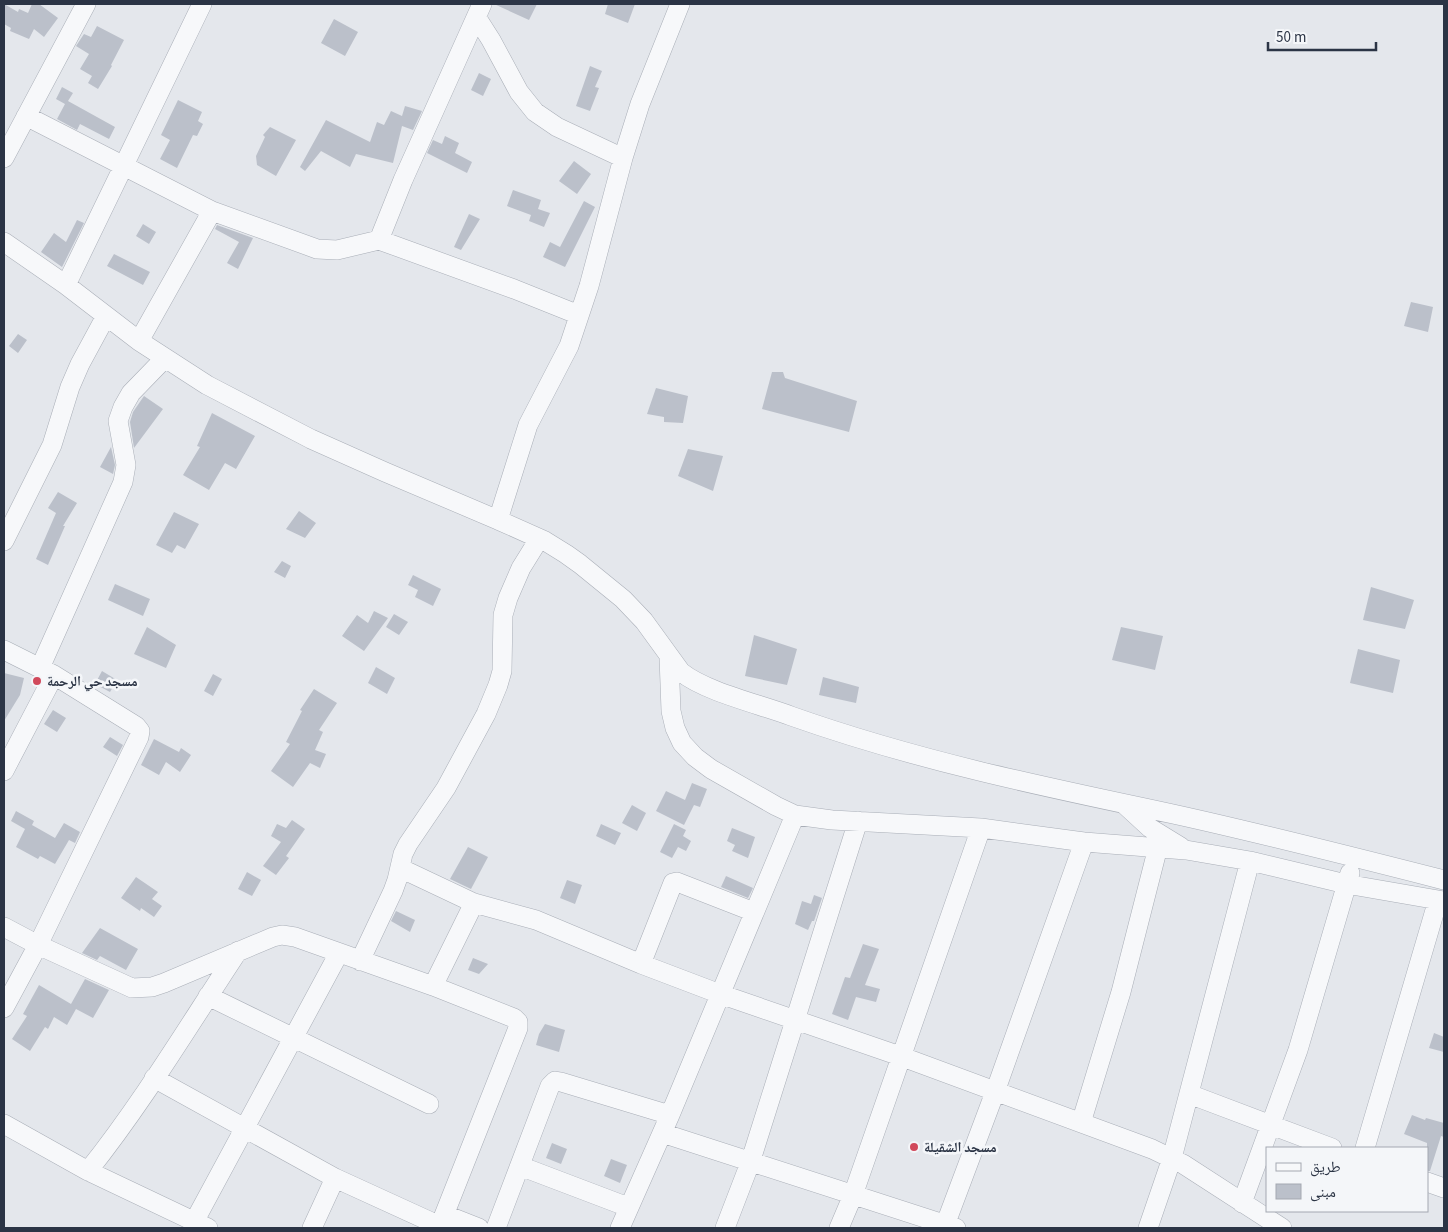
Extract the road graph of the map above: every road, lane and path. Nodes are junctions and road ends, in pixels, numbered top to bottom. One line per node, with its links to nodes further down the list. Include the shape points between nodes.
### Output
1 (86, 4): 5 (street)
2 (202, 4): 8 (street)
3 (680, 4): 7 (street)
4 (480, 11): 7 (street, via 491,40 534,112 556,127); 10 (street)
5 (26, 116): 6 (street); 8 (street)
6 (4, 158)
7 (623, 158): 13 (street)
8 (122, 167): 9 (street); 12 (street)
9 (212, 211): 10 (street, via 317,249 337,250); 15 (street)
10 (378, 240): 13 (street)
11 (5, 245): 12 (street)
12 (66, 286): 14 (street)
13 (579, 315): 17 (street, via 569,346 528,424)
14 (106, 316): 15 (street); 19 (street, via 70,387 52,445)
15 (139, 341): 16 (street)
16 (164, 359): 17 (street, via 247,407 312,439); 22 (street, via 131,393 123,407 118,421 126,464 123,482)
17 (498, 520): 18 (street)
18 (539, 538): 21 (street, via 580,564 635,609); 33 (street, via 521,568 506,606 502,670 495,694 446,788 408,844)
19 (4, 541)
20 (4, 650): 22 (street)
21 (669, 657): 24 (street, via 691,680 821,726 1004,778); 25 (street, via 671,711 682,743 711,769)
22 (47, 672): 23 (street); 40 (street, via 140,731)
23 (4, 771)
24 (1125, 805): 30 (street, via 1150,828); 31 (street)
25 (795, 815): 26 (street); 38 (street)
26 (858, 821): 27 (street); 49 (street)
27 (981, 828): 28 (street); 51 (street)
28 (1084, 842): 29 (street); 53 (street)
29 (1158, 847): 30 (street); 57 (street, via 1121,992)
30 (1186, 850): 32 (street)
31 (1355, 858): 34 (street); 35 (street)
32 (1250, 861): 35 (street); 54 (street)
33 (400, 868): 37 (street); 43 (street, via 393,892)
34 (1444, 880)
35 (1346, 884): 36 (street); 59 (street, via 1303,1035)
36 (1441, 900): 63 (street)
37 (474, 903): 44 (street, via 536,920); 45 (street)
38 (754, 912): 44 (street, via 673,883); 46 (street)
39 (4, 927): 40 (street)
40 (38, 945): 41 (street, via 132,988 141,989 164,984); 48 (street)
41 (238, 952): 42 (street, via 282,935); 47 (street)
42 (339, 953): 43 (street); 50 (street)
43 (360, 961): 45 (street)
44 (640, 964): 46 (street)
45 (432, 986): 74 (street, via 518,1022)
46 (720, 994): 49 (street); 56 (street)
47 (208, 996): 50 (street); 52 (street)
48 (4, 1008)
49 (795, 1020): 51 (street); 65 (street)
50 (293, 1038): 55 (street); 60 (street)
51 (900, 1056): 53 (street); 71 (street)
52 (154, 1078): 60 (street); 67 (street)
53 (995, 1092): 57 (street); 76 (street)
54 (1189, 1094): 59 (street); 64 (street)
55 (429, 1104)
56 (670, 1115): 61 (street); 66 (street, via 554,1081)
57 (1081, 1122): 64 (street)
58 (4, 1124): 67 (street)
59 (1271, 1126): 62 (street); 72 (street)
60 (245, 1128): 68 (street); 75 (street)
61 (662, 1133): 65 (street); 73 (street)
62 (1329, 1147)
63 (1365, 1147)
64 (1172, 1158): 72 (street); 83 (street)
65 (750, 1163): 71 (street); 81 (street)
66 (520, 1166): 73 (street); 79 (street)
67 (88, 1170): 75 (street)
68 (335, 1178): 74 (street); 77 (street)
69 (1428, 1182): 70 (street)
70 (1444, 1188)
71 (853, 1195): 76 (street); 82 (street)
72 (1242, 1203): 84 (street)
73 (628, 1207): 80 (street)
74 (442, 1223): 78 (street)
75 (201, 1225)
76 (949, 1227)
77 (312, 1228)
78 (479, 1228)
79 (496, 1228)
80 (620, 1228)
81 (725, 1228)
82 (839, 1228)
83 (1148, 1228)
84 (1281, 1228)

